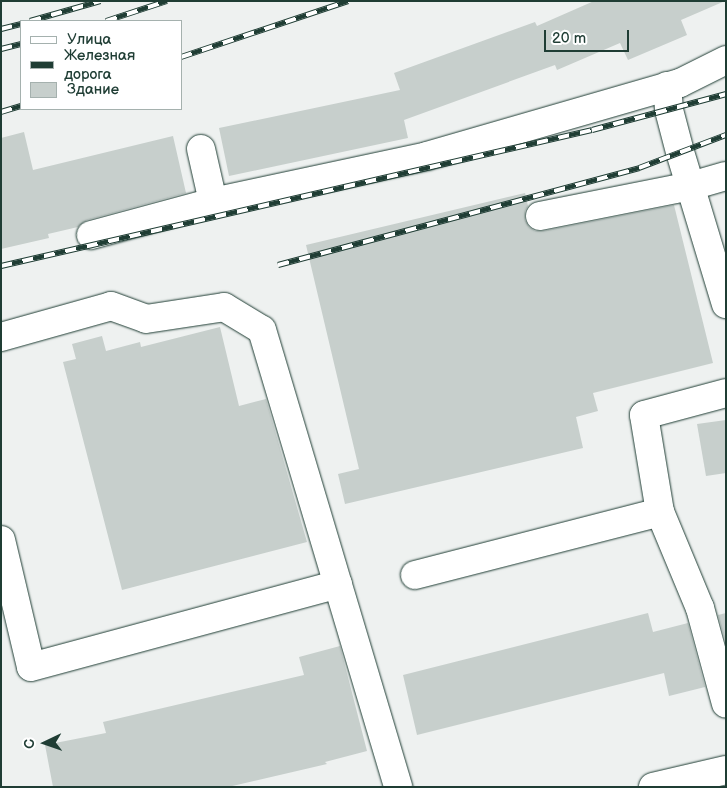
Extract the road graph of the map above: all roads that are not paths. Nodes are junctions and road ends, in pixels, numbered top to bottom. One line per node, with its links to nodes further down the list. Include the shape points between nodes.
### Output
1 (726, 60): 2 (street)
2 (667, 86): 5 (street, via 669,110); 6 (street, via 427,156)
3 (201, 149): 6 (street)
4 (726, 176): 5 (street)
5 (691, 186): 7 (street); 9 (street)
6 (213, 202): 8 (street)
7 (540, 216)
8 (91, 234)
9 (726, 304)
10 (1, 337): 15 (street, via 111,306 146,319 224,307 262,330)
11 (726, 393): 12 (street, via 644,415)
12 (660, 512): 14 (street); 16 (street, via 700,608)
13 (1, 540): 15 (street, via 31,667)
14 (415, 575)
15 (338, 584): 18 (street)
16 (726, 704)
17 (726, 770): 19 (street)
18 (398, 787)
19 (653, 787)

